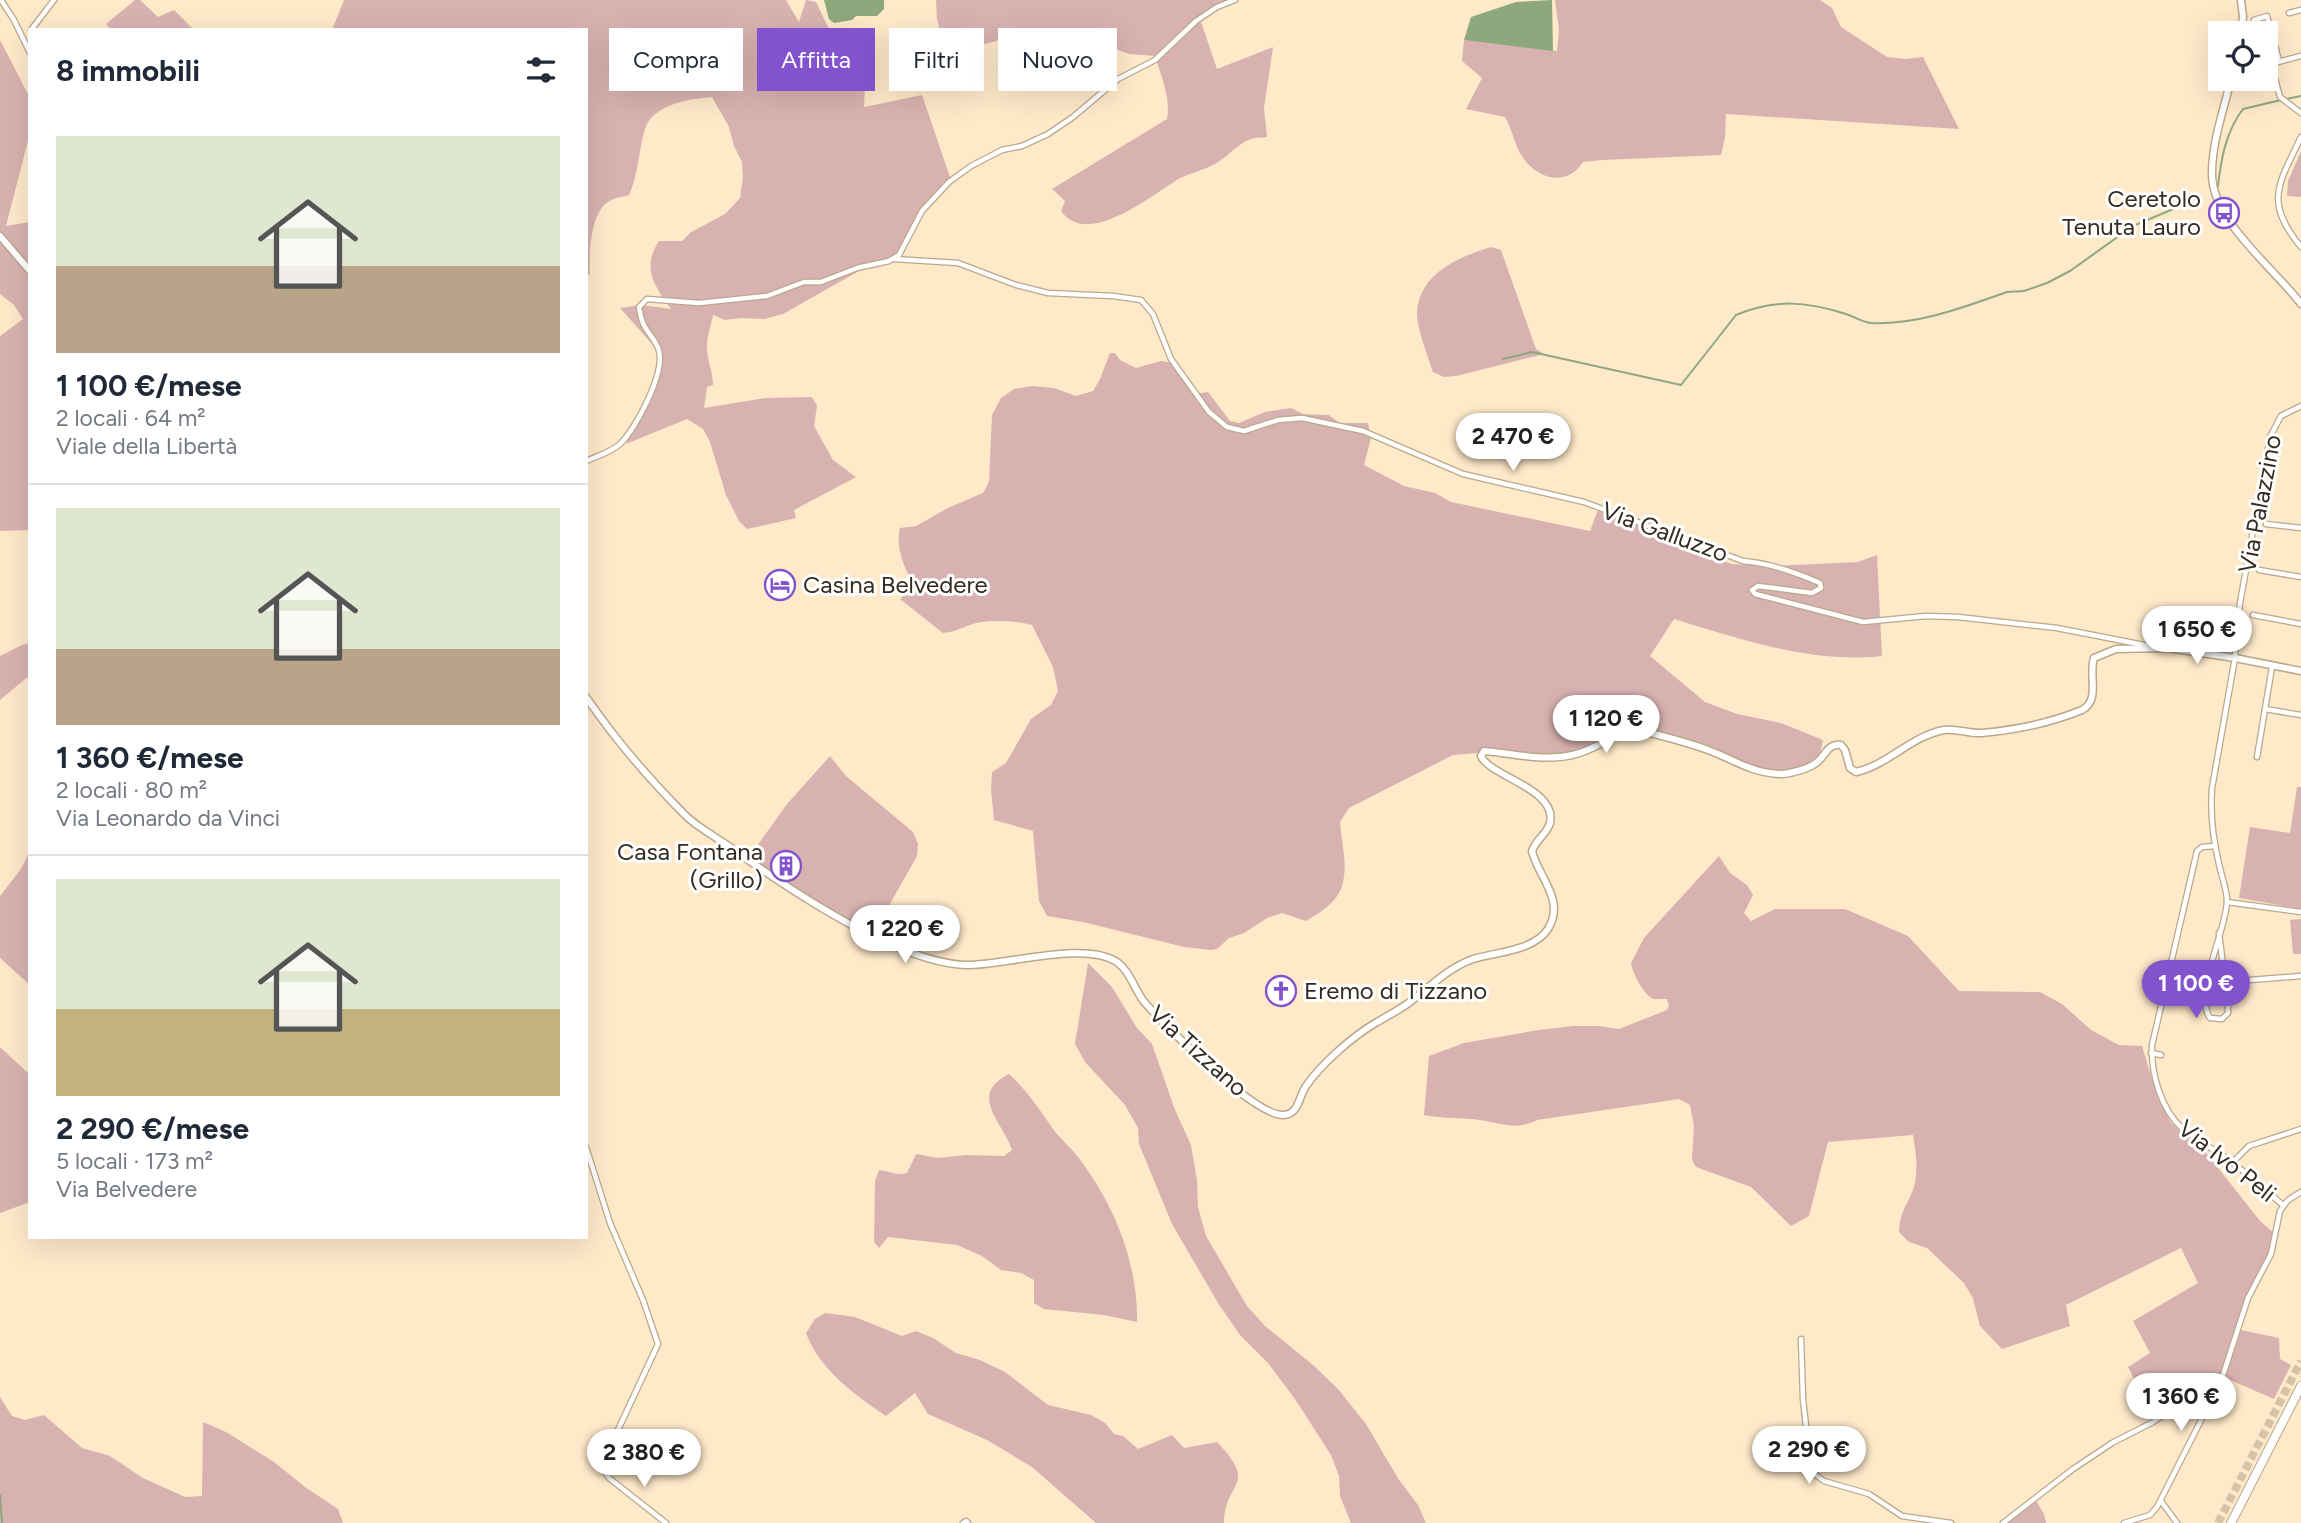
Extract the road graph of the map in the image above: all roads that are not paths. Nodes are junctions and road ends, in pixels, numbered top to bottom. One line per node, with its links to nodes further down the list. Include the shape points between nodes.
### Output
1 (1, 0): 12 (street)
2 (54, 0): 10 (street)
3 (1236, 0): 23 (street, via 1196,21 1155,60 1118,79 1048,134 1002,150 949,182 922,211)
4 (2241, 0): 7 (street)
5 (2301, 10): 6 (street)
6 (2289, 13)
7 (2242, 21)
8 (2254, 21): 9 (street, via 2267,16)
9 (2268, 21)
10 (32, 28)
11 (28, 36): 12 (street)
12 (26, 41): 13 (street)
13 (28, 46)
14 (2301, 56): 16 (street)
15 (2278, 57): 16 (street)
16 (2279, 61)
17 (2229, 91): 25 (street, via 2212,164 2219,205)
18 (2277, 91): 19 (street)
19 (2301, 113)
20 (2301, 137): 22 (street, via 2278,196 2283,224)
21 (0, 236): 24 (street)
22 (2301, 247)
23 (894, 259): 27 (street, via 767,296 699,303 647,299 639,307 642,322 660,352 659,372 631,431 610,451); 34 (street, Via Galluzzo, via 958,263 1048,293 1141,300 1153,314 1171,359 1209,412 1227,427 1244,430 1302,418 1363,431 1463,474 1584,502 1743,561 1804,576 1820,583 1821,588 1812,593 1758,586 1752,590 1755,594 1863,622 1958,617 2057,628)
24 (28, 269)
25 (2300, 300)
26 (2301, 406): 35 (street, Via Palazzino, via 2281,416 2270,437 2240,603)
27 (588, 460)
28 (2266, 524): 29 (street)
29 (2301, 528)
30 (2259, 569): 31 (street)
31 (2301, 577)
32 (2253, 615): 33 (street)
33 (2301, 624)
34 (2160, 648): 35 (street, Via Tizzano); 38 (street, Via Tizzano, via 2116,649 2094,658 2093,695 2087,708 2045,723 1990,732 1943,730 1856,772 1841,745 1830,747 1815,764 1777,774 1634,729 1565,756 1483,751 1485,764 1527,788 1549,809 1549,825 1532,851 1553,898 1549,929 1528,944 1451,969 1409,1003 1367,1028 1338,1051 1306,1086 1297,1106 1283,1116 1249,1098 1200,1060 1144,1002 1115,961 1086,954 991,964 935,961 855,926 776,880 687,817)
35 (2235, 658): 36 (street, Via Tizzano); 42 (street, Via Palazzino, via 2212,788)
36 (2272, 667): 37 (street, Via Tizzano); 39 (street)
37 (2301, 671)
38 (588, 700)
39 (2265, 709): 40 (street); 41 (street)
40 (2301, 715)
41 (2257, 757)
42 (2215, 846): 43 (street, Via Palazzino); 48 (street, Via Ivo Peli, via 2197,851)
43 (2227, 902): 44 (street); 45 (street)
44 (2301, 912)
45 (2219, 933): 47 (street); 47 (street, via 2207,987 2210,1018 2222,1019 2228,1013)
46 (2301, 976): 47 (street)
47 (2225, 982)
48 (2151, 1053): 49 (street); 52 (street, Via Ivo Peli, via 2173,1119)
49 (2161, 1055)
50 (2301, 1129): 52 (street, via 2249,1146)
51 (588, 1153): 59 (street, via 658,1343 604,1460 604,1470)
52 (2232, 1163): 54 (street, Via Ivo Peli)
53 (2301, 1192): 54 (street)
54 (2283, 1205): 56 (street, via 2271,1254 2248,1298)
55 (1801, 1339): 60 (street, via 1803,1399 1814,1473 1824,1481 1870,1494 1902,1516)
56 (2223, 1374): 58 (street); 61 (street, via 2102,1450)
57 (2301, 1386): 64 (highway)
58 (2161, 1501): 62 (street, via 2150,1515); 63 (street)
59 (666, 1523)
60 (1951, 1523)
61 (2003, 1523)
62 (2124, 1523)
63 (2177, 1523)
64 (2231, 1523)

